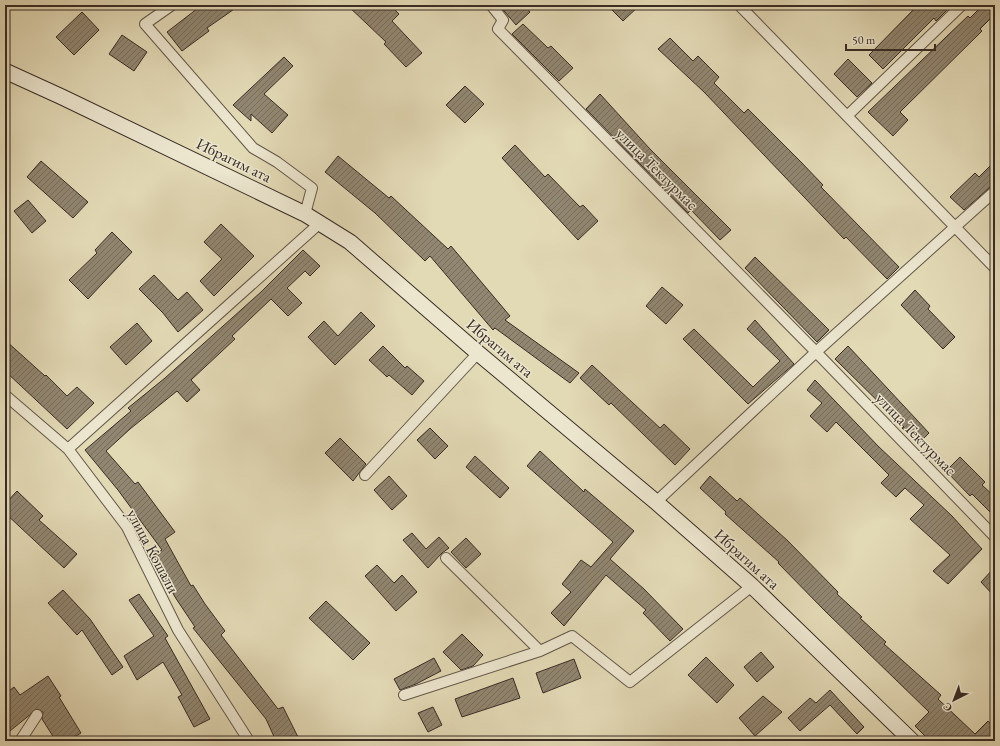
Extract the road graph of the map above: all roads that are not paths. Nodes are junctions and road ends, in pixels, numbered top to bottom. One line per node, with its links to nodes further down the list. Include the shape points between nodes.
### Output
1 (172, 5): 8 (street, via 145,24 253,148 312,188)
2 (491, 5): 12 (street, улица Тектурмас, via 503,20 498,29)
3 (738, 5): 6 (street)
4 (962, 5): 6 (street)
5 (5, 71): 8 (street, Ибрагим ата)
6 (847, 116): 10 (street)
7 (995, 191): 10 (street)
8 (305, 214): 9 (street, Ибрагим ата)
9 (320, 223): 13 (street, Ибрагим ата, via 350,242); 15 (street)
10 (955, 227): 11 (street); 12 (street)
11 (995, 268)
12 (816, 352): 17 (street); 18 (street, улица Тектурмас)
13 (478, 353): 16 (street); 17 (street, Ибрагим ата)
14 (5, 395): 15 (street, улица Кошали)
15 (68, 449): 25 (street, улица Кошали, via 127,527 178,630)
16 (365, 475)
17 (656, 502): 20 (street, Ибрагим ата)
18 (995, 537)
19 (446, 558): 21 (street)
20 (752, 586): 21 (street, via 630,682 572,636); 26 (street, Ибрагим ата)
21 (540, 651): 22 (street)
22 (404, 695)
23 (37, 715): 24 (street)
24 (20, 741)
25 (249, 741)
26 (912, 741)

